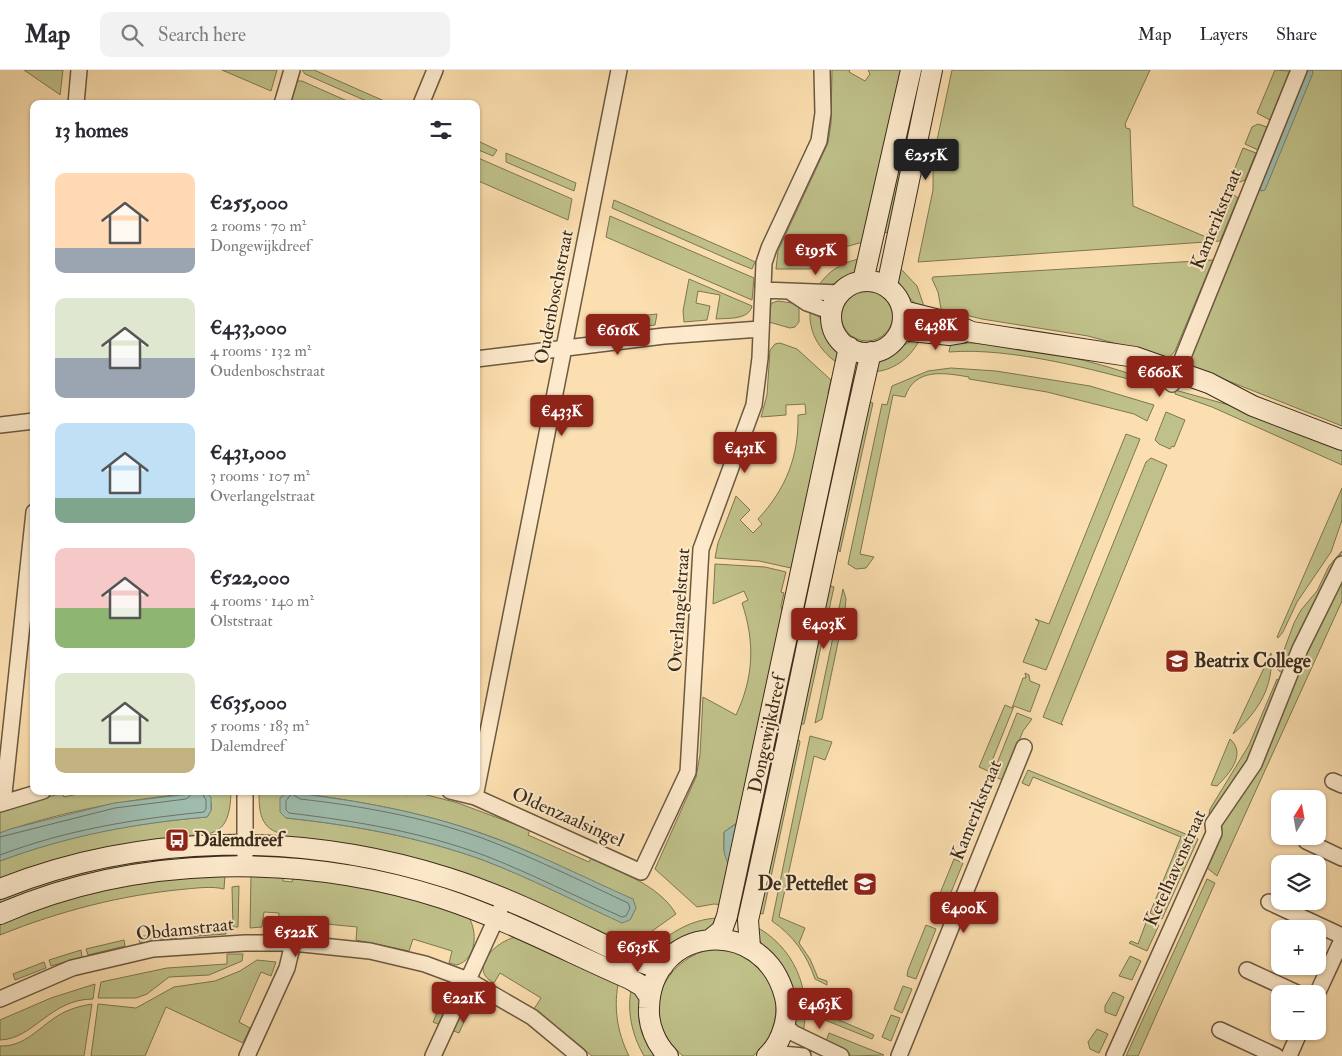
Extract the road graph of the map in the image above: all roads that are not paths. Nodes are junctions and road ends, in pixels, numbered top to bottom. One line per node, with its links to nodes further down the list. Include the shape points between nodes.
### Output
1 (79, 70): 9 (street)
2 (292, 70): 10 (street)
3 (435, 70): 11 (street)
4 (619, 70): 22 (street, Oudenboschstraat)
5 (822, 70): 14 (street, Overlangelstraat, via 823,113 819,141 769,248 764,263)
6 (911, 70): 12 (street)
7 (932, 70): 13 (street)
8 (1299, 70): 26 (street, Kamerikstraat)
9 (76, 100)
10 (283, 100)
11 (423, 100)
12 (863, 281): 13 (street); 16 (street)
13 (887, 286): 17 (street)
14 (763, 290): 15 (street); 19 (street, Overlangelstraat)
15 (792, 293): 16 (street); 18 (street, via 807,304)
16 (840, 293): 18 (street)
17 (903, 311): 20 (street); 21 (street)
18 (832, 312): 23 (street, via 834,329)
19 (760, 329): 22 (street); 44 (street, Overlangelstraat, via 754,405 701,548 688,772)
20 (900, 330): 21 (street, via 950,335); 24 (street, via 889,346)
21 (972, 332): 26 (street, via 1135,358)
22 (565, 347): 25 (street); 33 (street, Oudenboschstraat)
23 (849, 347): 24 (street); 51 (street, Dongewijkdreef, via 727,916 722,930)
24 (871, 352): 53 (street, Dongewijkdreef, via 748,920)
25 (480, 358)
26 (1175, 377): 29 (street, via 1209,383 1232,396)
27 (30, 421): 28 (street)
28 (0, 425)
29 (1342, 440)
30 (30, 548): 39 (street)
31 (1342, 564): 73 (street, Ketelhavenstraat, via 1300,649 1254,764 1213,824 1214,833)
32 (1024, 747): 72 (street, Kamerikstraat)
33 (480, 773)
34 (30, 795): 39 (street)
35 (245, 795): 40 (street)
36 (464, 795): 38 (street, Oldenzaalsingel)
37 (476, 795): 38 (street, Oudenboschstraat)
38 (475, 798): 44 (street, Oldenzaalsingel)
39 (2, 803)
40 (244, 844): 43 (street); 45 (street, via 185,846 107,856); 46 (street, via 317,848 384,860 448,878)
41 (1314, 845): 42 (street)
42 (1342, 858)
43 (245, 866): 48 (street, via 178,870 106,880 44,897); 49 (street, via 288,868 378,882 442,898)
44 (641, 872)
45 (0, 889)
46 (505, 899): 49 (street); 55 (street, via 638,961)
47 (1269, 902): 50 (street)
48 (0, 914)
49 (496, 920): 57 (street); 60 (street, via 630,979 642,986)
50 (1342, 938): 54 (street)
51 (711, 939): 53 (street, via 732,941); 55 (street, via 684,947)
52 (293, 943): 57 (street, Obdamstraat, via 370,951 425,964); 61 (street, Obdamstraat, via 153,949 72,968); 66 (street, via 287,968)
53 (750, 948): 62 (street, via 768,961 781,980 787,1002)
54 (1338, 960): 59 (street)
55 (663, 966): 60 (street)
56 (1247, 970): 58 (street)
57 (468, 980): 67 (street); 68 (street, Obdamstraat, via 532,1017)
58 (1280, 985)
59 (1323, 985)
60 (649, 996): 69 (street, via 649,1016 654,1035)
61 (0, 999)
62 (785, 1025): 65 (street); 71 (street, via 793,1034)
63 (1220, 1030): 74 (street)
64 (1296, 1040): 75 (street)
65 (768, 1055): 70 (street)
66 (247, 1056)
67 (433, 1056)
68 (579, 1056)
69 (668, 1056)
70 (803, 1056)
71 (841, 1056)
72 (899, 1056)
73 (1114, 1056)
74 (1276, 1056)
75 (1289, 1056)

